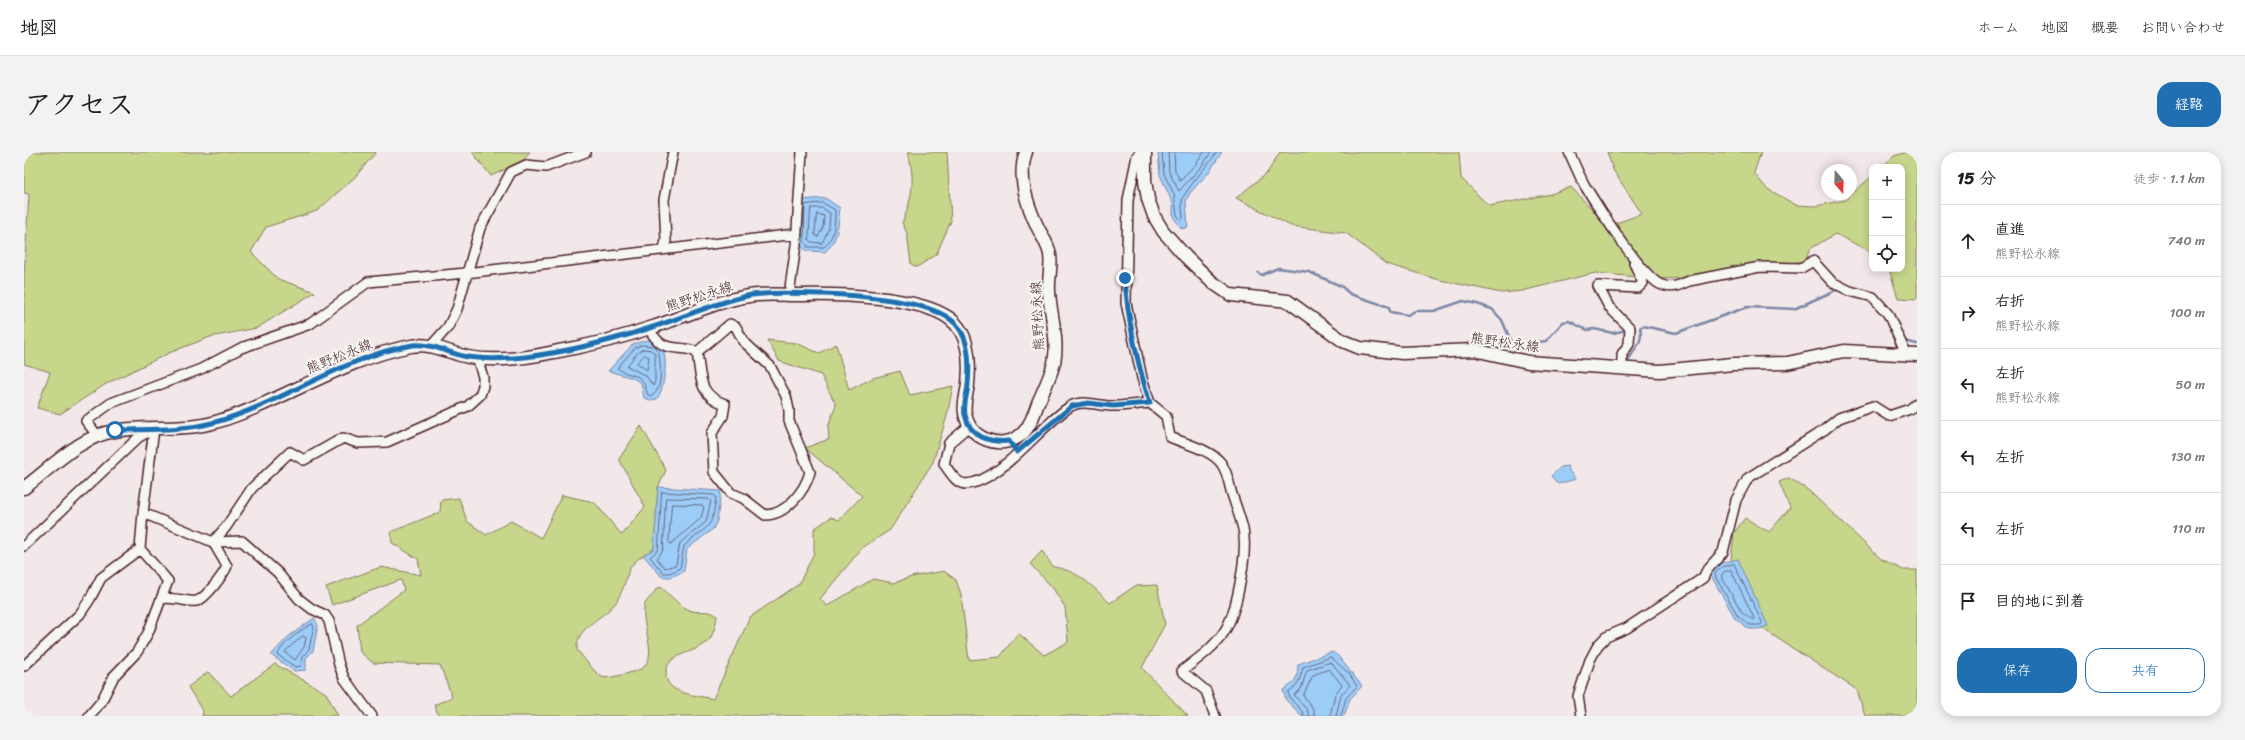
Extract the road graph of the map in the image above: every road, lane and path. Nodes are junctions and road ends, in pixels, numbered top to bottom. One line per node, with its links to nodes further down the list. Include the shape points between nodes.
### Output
1 (586, 152): 11 (street, via 546,167 526,165 511,172 480,228)
2 (673, 152): 9 (street, via 664,200)
3 (802, 152): 8 (street)
4 (1026, 152): 24 (main road, 熊野松永線, via 1021,174 1031,212 1050,252 1048,287 1055,335 1054,360 1046,387 1027,428)
5 (1141, 152): 19 (street, via 1137,156 1128,200 1126,303)
6 (1144, 152): 18 (main road, 熊野松永線, via 1148,199 1163,231 1212,282 1231,295 1288,301 1343,341 1360,348 1402,353 1474,350 1528,362)
7 (1569, 152): 10 (street, via 1585,185)
8 (796, 234): 9 (street); 12 (street)
9 (664, 248): 11 (street)
10 (1633, 256): 16 (street, via 1661,285 1678,287 1689,281 1760,267 1801,268 1813,261 1832,282 1850,291 1873,297 1888,314); 18 (street, via 1642,283 1638,288 1598,286 1609,307 1630,328 1629,344 1622,354)
11 (466, 273): 14 (street, via 458,308 448,327); 23 (street, via 368,282 310,324 241,348 187,375 111,404 86,421)
12 (789, 295): 13 (main road, 熊野松永線, via 750,296 723,302); 21 (main road, 熊野松永線, via 827,294 894,301 925,308 949,318 961,331 967,348 968,386 964,404)
13 (649, 329): 15 (street, via 653,336 668,348 688,348); 17 (main road, 熊野松永線, via 552,353 523,357)
14 (431, 346): 17 (main road, 熊野松永線); 22 (main road, 熊野松永線, via 415,345 370,358 214,423 187,428)
15 (698, 352): 15 (street, via 704,389 712,400 725,404 723,416 712,433 714,472 731,494 743,498 765,515 774,515 798,496 807,483 810,472 789,421 786,396 770,366 743,342 736,327 730,324)
16 (1912, 356): 18 (main road, 熊野松永線, via 1844,351 1787,363 1733,364 1660,371)
17 (477, 358): 28 (street, via 483,386 480,395 468,406 387,442 358,443 343,438 304,460 290,452 252,488)
18 (1622, 368)
19 (1150, 403): 25 (street, via 1113,406 1088,403 1072,406); 35 (street, via 1166,416 1170,437 1199,449 1221,463 1243,530 1243,562 1233,614 1216,642 1182,671 1206,691)
20 (1917, 403): 36 (street, via 1910,409 1889,416 1873,406 1838,418 1824,430 1748,478 1736,500 1722,552 1703,578 1627,628 1606,637 1598,645 1578,696)
21 (969, 426): 24 (main road, via 986,440); 25 (street, via 949,443 944,464 956,480 966,484 985,477 1002,469)
22 (154, 429): 23 (main road, 熊野松永線, via 115,430); 27 (street); 29 (street, via 139,437)
23 (97, 435): 26 (main road, 熊野松永線, via 79,445)
24 (1009, 441): 25 (street)
25 (1017, 452)
26 (24, 488)
27 (143, 513): 28 (street); 30 (street)
28 (213, 542): 31 (street, via 227,566 202,598 196,602 169,597); 34 (street, via 242,541 278,573 299,599 325,615 329,621 344,678)
29 (24, 546)
30 (140, 548): 31 (street, via 167,578); 32 (street, via 133,556 101,578 80,614)
31 (160, 599): 33 (street, via 148,633 137,652 114,676 101,702)
32 (24, 666)
33 (89, 716)
34 (372, 716)
35 (1214, 716)
36 (1581, 716)

